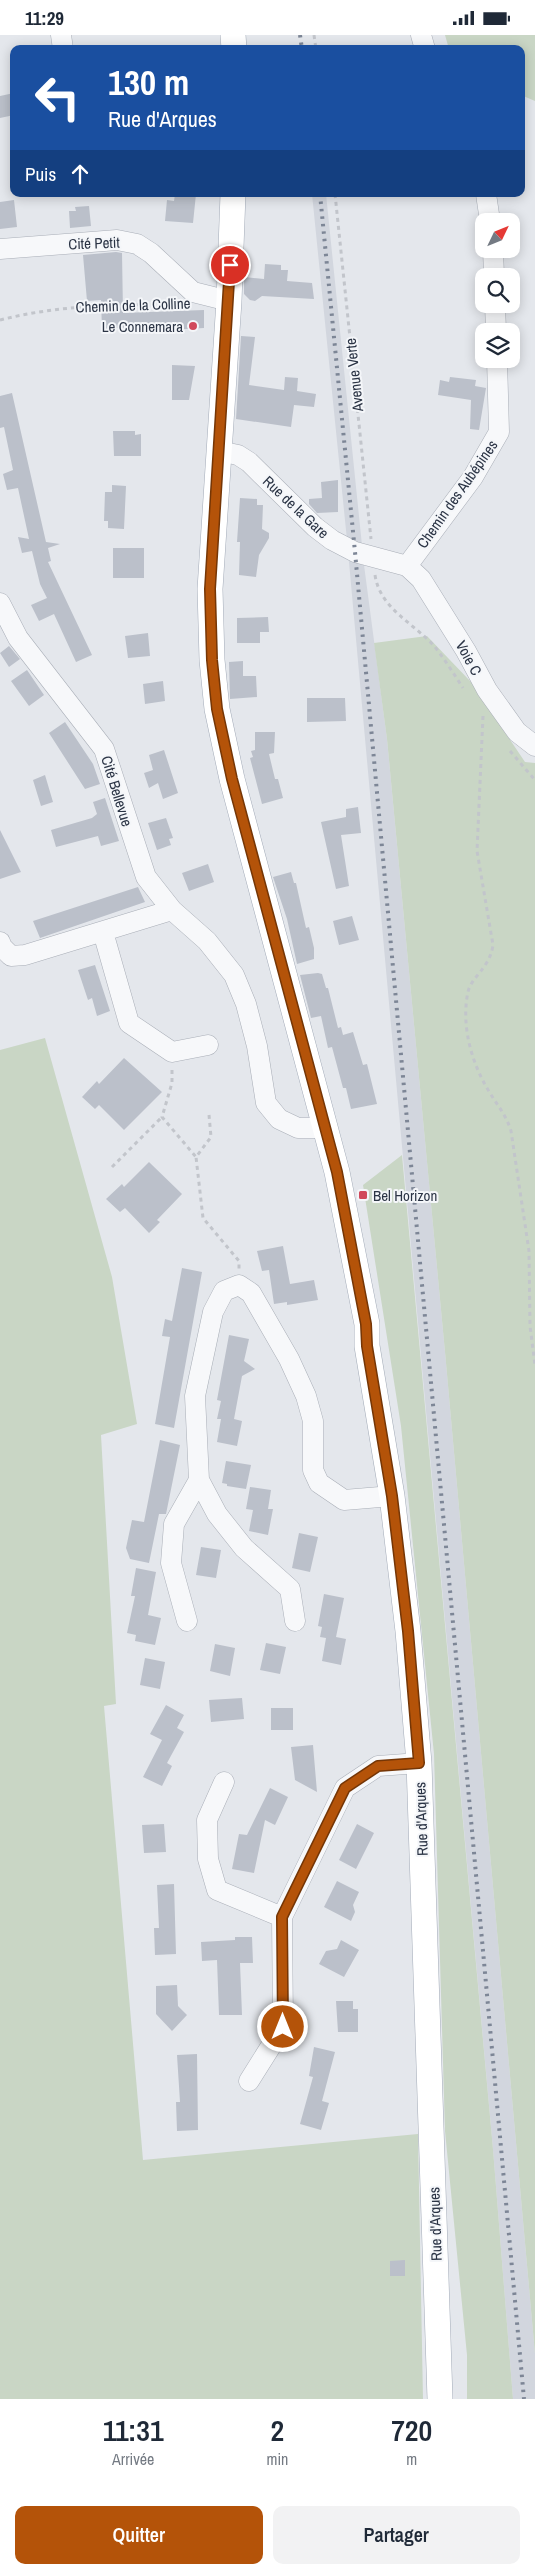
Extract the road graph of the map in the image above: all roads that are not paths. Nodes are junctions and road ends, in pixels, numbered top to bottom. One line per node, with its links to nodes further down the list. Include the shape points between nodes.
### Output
1 (233, 197): 5 (main road, Rue d'Arques)
2 (486, 197): 3 (street)
3 (489, 213)
4 (0, 249): 5 (street, Cité Petit, via 117,240 137,244 193,292)
5 (229, 301): 7 (main road, Rue d'Arques)
6 (497, 368): 8 (street, Chemin des Aubépines, via 499,432 472,477)
7 (218, 451): 8 (street, Rue de la Gare, via 249,461 314,527 332,540 355,551); 15 (main road, Rue d'Arques, via 210,589 217,709 232,779)
8 (407, 566): 10 (street, Voie C, via 430,592 482,699)
9 (0, 603): 11 (street, Cité Bellevue, via 18,638 104,749 146,877)
10 (535, 746)
11 (172, 910): 12 (street); 15 (street, Cité Bellevue, via 207,941 234,975 257,1046 266,1103 280,1119 298,1128)
12 (103, 932): 13 (street, via 26,955 11,956); 14 (street, via 129,1023 172,1052)
13 (0, 942)
14 (208, 1045)
15 (325, 1128): 17 (main road, Rue d'Arques, via 364,1308 367,1346)
16 (199, 1480): 17 (street, via 195,1395 213,1312 224,1291 239,1285 251,1293 306,1396 313,1421 313,1470 319,1483 344,1500); 18 (street, via 174,1525 171,1563); 19 (street, via 217,1514 244,1548 290,1589)
17 (392, 1496): 20 (main road, Rue d'Arques)
18 (187, 1621)
19 (295, 1621)
20 (419, 1763): 22 (street, via 378,1766 345,1788); 24 (main road, Rue d'Arques)
21 (224, 1782): 22 (street, via 207,1820 208,1859 217,1890)
22 (282, 1917): 23 (street, via 283,2027)
23 (249, 2081)
24 (440, 2399)

